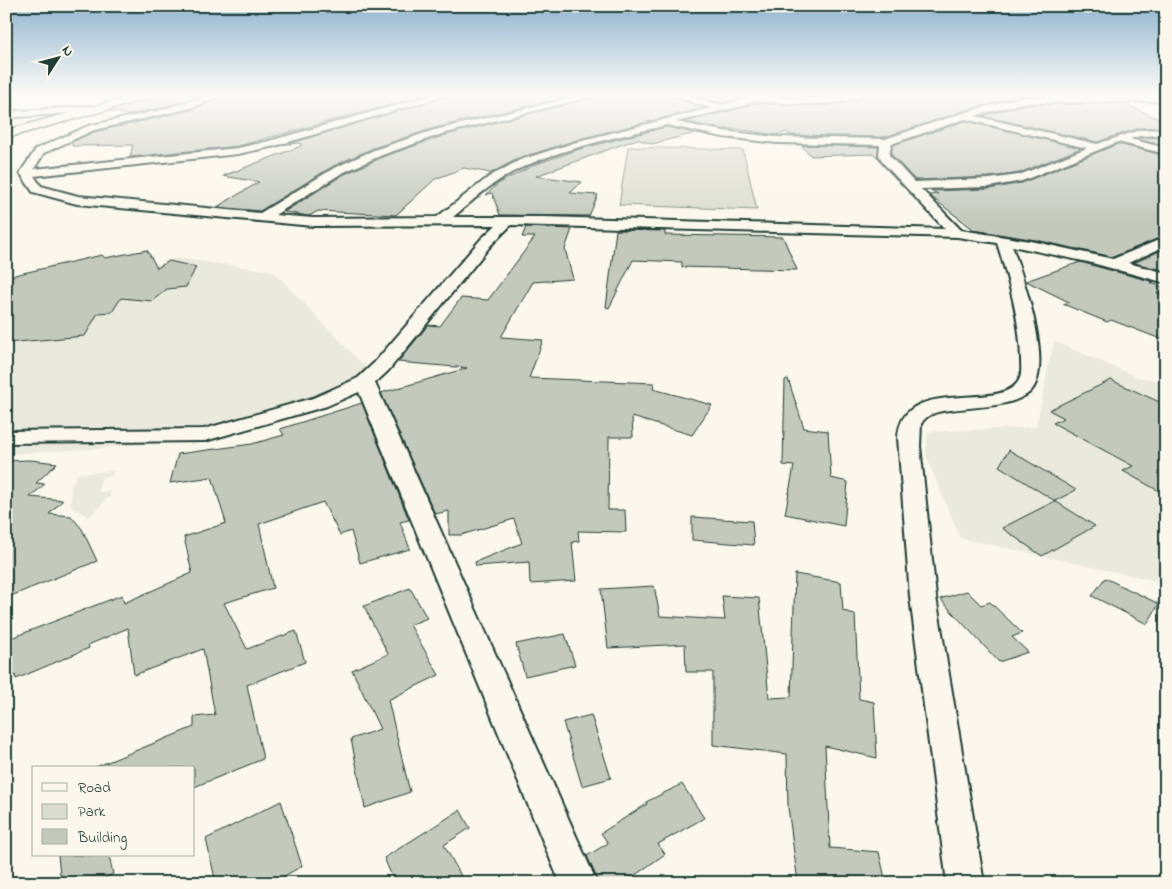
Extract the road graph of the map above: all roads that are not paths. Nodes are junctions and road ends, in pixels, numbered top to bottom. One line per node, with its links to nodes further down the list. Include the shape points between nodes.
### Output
1 (72, 136): 15 (street, via 40,151)
2 (297, 136): 15 (street, via 238,151)
3 (429, 136): 17 (street, via 348,166)
4 (610, 136): 18 (street, via 515,166 494,178)
5 (741, 136): 11 (street)
6 (902, 136): 10 (street)
7 (1052, 136): 12 (street)
8 (1127, 136): 9 (street)
9 (1117, 139): 12 (street); 13 (street)
10 (886, 142): 11 (street); 14 (street, via 884,155)
11 (830, 143): 14 (street, via 861,150)
12 (1098, 147): 16 (street, via 1022,178 989,183)
13 (1166, 151)
14 (888, 162): 16 (street)
15 (26, 172): 17 (street, via 37,189 77,200)
16 (913, 186): 20 (street)
17 (261, 218): 18 (street, via 349,223)
18 (441, 221): 19 (street)
19 (508, 221): 20 (street); 25 (street, via 486,242)
20 (957, 233): 21 (street)
21 (1003, 240): 23 (street); 28 (street, via 1026,309 1029,382 1014,394 999,398 920,411 910,425 909,446 923,597)
22 (1166, 241): 23 (street)
23 (1115, 264): 24 (street)
24 (1166, 278)
25 (365, 382): 26 (street, via 320,402 205,435); 27 (street)
26 (6, 437)
27 (579, 883)
28 (966, 883)

